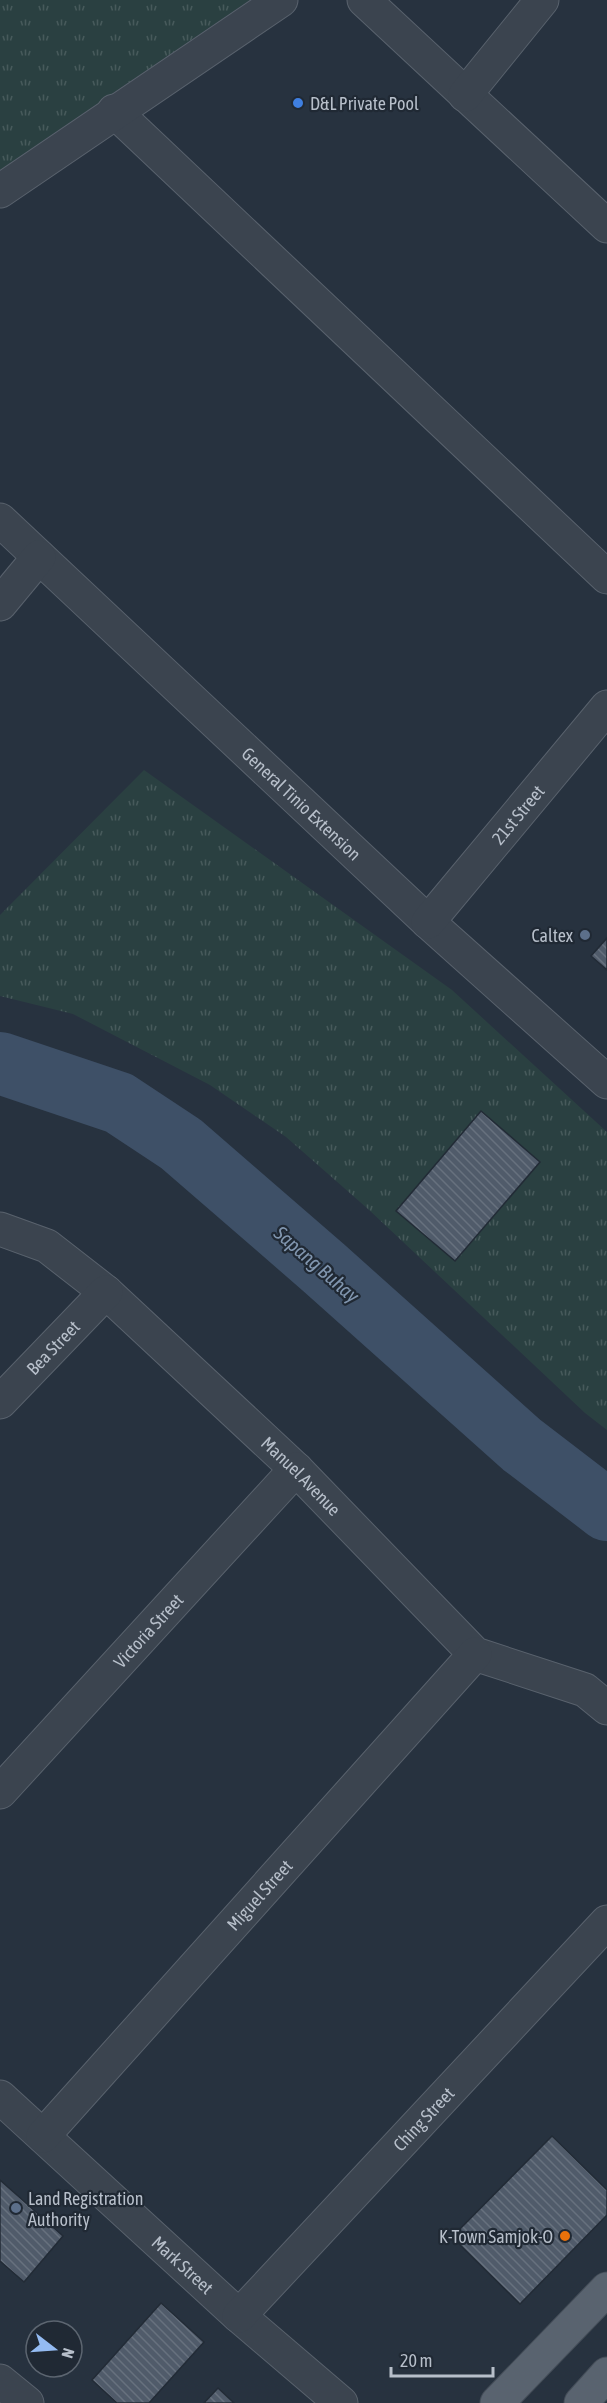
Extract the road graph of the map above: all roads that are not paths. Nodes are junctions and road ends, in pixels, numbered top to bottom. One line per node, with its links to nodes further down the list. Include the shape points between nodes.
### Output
1 (281, 0): 5 (street)
2 (364, 0): 4 (street)
3 (543, 0): 4 (street)
4 (465, 95): 7 (street)
5 (114, 111): 6 (street); 10 (street)
6 (0, 191)
7 (607, 226)
8 (0, 520): 9 (street, General Tinio Extension)
9 (39, 557): 11 (street); 13 (street, General Tinio Extension)
10 (607, 577)
11 (0, 604)
12 (607, 707): 13 (street, 21st Street)
13 (428, 922): 14 (street, General Tinio Extension)
14 (607, 1082)
15 (0, 1229): 16 (street, Manuel Avenue, via 47,1246)
16 (106, 1292): 17 (street, Bea Street); 18 (street, Manuel Avenue)
17 (0, 1402)
18 (296, 1469): 19 (street, Manuel Avenue); 21 (street, Victoria Street)
19 (475, 1654): 20 (street, Manuel Avenue, via 585,1690); 24 (street, Miguel Street)
20 (607, 1708)
21 (0, 1792)
22 (607, 1922): 26 (street, Ching Street)
23 (0, 2097): 24 (street, Mark Street)
24 (43, 2136): 26 (street, Mark Street)
25 (607, 2289): 29 (main road)
26 (238, 2316): 28 (street, Mark Street)
27 (607, 2374): 30 (main road)
28 (341, 2403)
29 (497, 2403)
30 (580, 2403)

